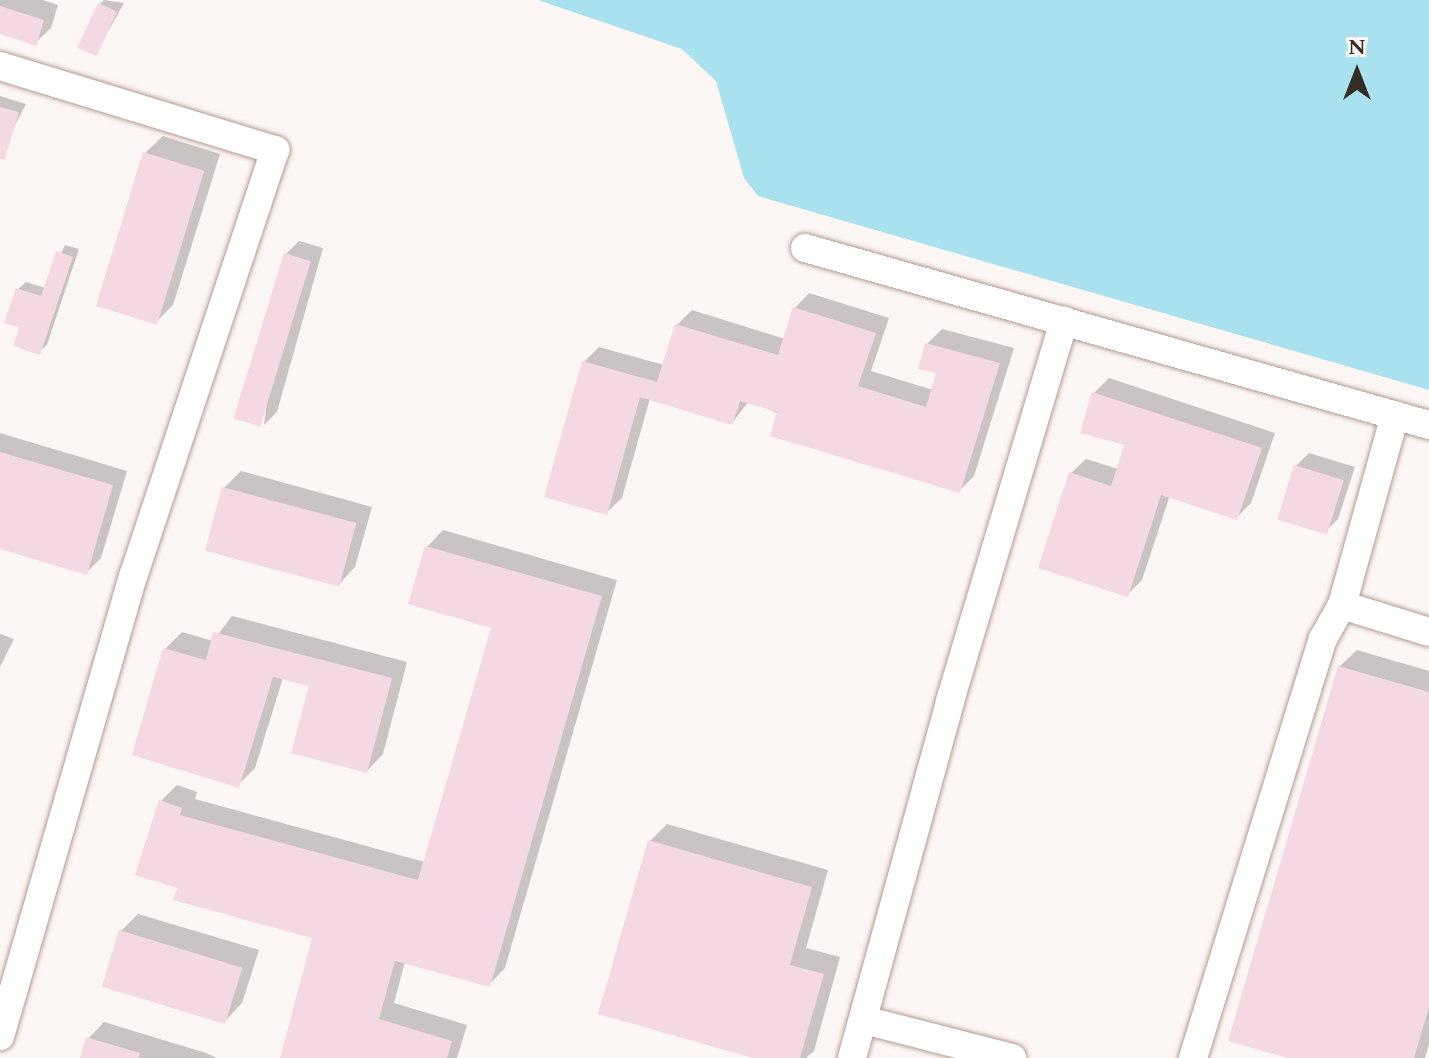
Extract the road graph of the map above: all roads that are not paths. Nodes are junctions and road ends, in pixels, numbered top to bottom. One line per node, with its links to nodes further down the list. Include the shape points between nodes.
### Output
1 (0, 66): 9 (street, via 275,150 133,576)
2 (805, 248): 3 (street)
3 (1064, 321): 4 (street); 8 (street, via 950,701)
4 (1395, 415): 5 (street); 6 (street)
5 (1429, 425)
6 (1342, 605): 7 (street); 12 (street, via 1323,639)
7 (1429, 632)
8 (864, 1020): 10 (street); 11 (street)
9 (0, 1036)
10 (852, 1058)
11 (1012, 1058)
12 (1193, 1058)

